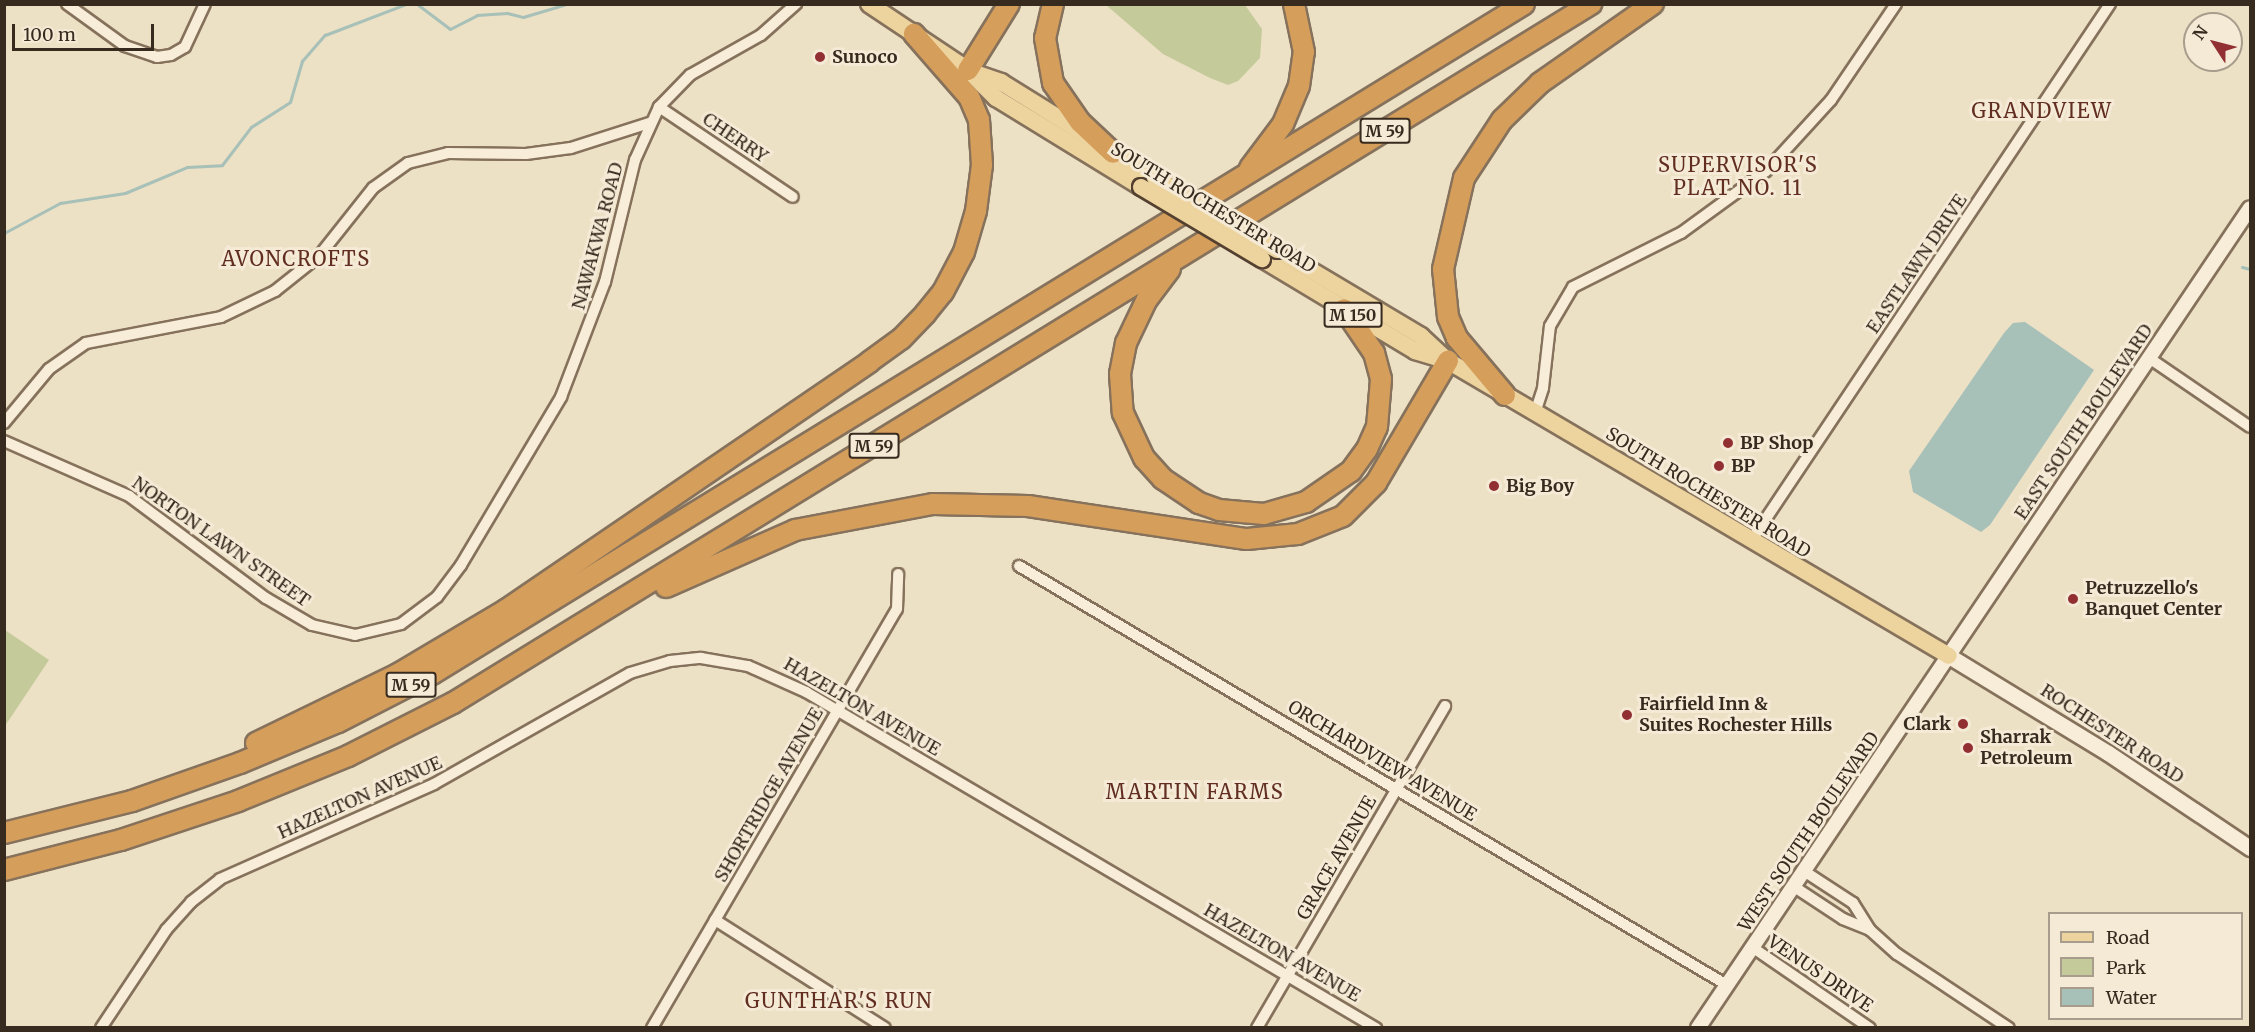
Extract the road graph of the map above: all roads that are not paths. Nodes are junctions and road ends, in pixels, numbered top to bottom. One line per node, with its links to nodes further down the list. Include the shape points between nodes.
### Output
1 (67, 4): 2 (street, via 125,46 157,57 185,47)
2 (205, 4)
3 (796, 4): 15 (street, NAWAKWA ROAD, via 760,35 690,75)
4 (869, 4): 13 (main road, SOUTH ROCHESTER ROAD / M 150)
5 (1009, 4): 14 (highway)
6 (1053, 4): 17 (highway, via 1045,38 1053,82 1080,122)
7 (1294, 4): 18 (highway, via 1304,52 1299,86 1275,136)
8 (1524, 4): 18 (highway, M 59)
9 (1591, 4): 21 (highway, M 59)
10 (1653, 4): 25 (highway, via 1540,83 1502,120 1464,178 1454,207 1443,269 1448,317 1457,339)
11 (1896, 4): 26 (street, via 1831,100 1766,171 1681,232 1573,286 1550,326 1544,388)
12 (2110, 4): 30 (street, EASTLAWN DRIVE)
13 (914, 34): 14 (main road, SOUTH ROCHESTER ROAD / M 150); 39 (highway, via 969,97 979,120 982,165 976,211 964,252 943,292 902,339 530,594 450,644 340,704)
14 (968, 70): 17 (main road, SOUTH ROCHESTER ROAD / M 150, via 1001,82); 22 (main road, SOUTH ROCHESTER ROAD / M 150, bridge, via 996,98)
15 (659, 107): 16 (street, NAWAKWA ROAD); 19 (street, CHERRY)
16 (649, 123): 27 (street, via 571,148 526,153 448,153 408,163 373,188 319,256 275,291 233,313 196,324 86,342 49,369); 34 (street, NAWAKWA ROAD, via 630,177 597,308 561,396 535,445 461,566 437,597 401,624)
17 (1113, 153): 24 (main road, SOUTH ROCHESTER ROAD / M 150, bridge, via 1421,336)
18 (1237, 182): 39 (highway, M 59, via 452,664 338,722 265,753)
19 (793, 197)
20 (2250, 208): 23 (street, EAST SOUTH BOULEVARD)
21 (1179, 258): 22 (highway, via 1147,299 1126,343 1120,374 1123,413 1144,458 1163,479 1199,503 1219,510 1264,514 1306,502 1351,471 1367,448 1382,403 1381,379 1374,353); 33 (highway, M 59)
22 (1344, 309): 24 (main road, SOUTH ROCHESTER ROAD / M 150, via 1415,351)
23 (2149, 358): 28 (street); 35 (street, EAST SOUTH BOULEVARD)
24 (1448, 362): 25 (main road, SOUTH ROCHESTER ROAD); 33 (highway, via 1376,483 1343,516 1298,534 1247,539 1028,507 933,504 795,530 731,556)
25 (1505, 395): 26 (main road, SOUTH ROCHESTER ROAD)
26 (1535, 413): 30 (main road, SOUTH ROCHESTER ROAD)
27 (4, 423)
28 (2250, 427)
29 (4, 441): 34 (street, NORTON LAWN STREET, via 129,496 298,618 324,630)
30 (1751, 541): 35 (main road, SOUTH ROCHESTER ROAD)
31 (1019, 566): 38 (street, ORCHARDVIEW AVENUE)
32 (898, 574): 37 (street, SHORTRIDGE AVENUE, via 897,609)
33 (569, 634): 42 (highway, M 59, via 453,703 309,773 169,825)
34 (355, 635)
35 (1949, 656): 41 (main road, ROCHESTER ROAD, via 2108,753); 43 (street, WEST SOUTH BOULEVARD)
36 (1445, 706): 38 (street, GRACE AVENUE)
37 (838, 710): 45 (street, SHORTRIDGE AVENUE); 48 (street, HAZELTON AVENUE); 50 (street, HAZELTON AVENUE, via 775,676 733,662 682,660 630,673 472,765 211,885 166,930)
38 (1397, 789): 48 (street, GRACE AVENUE); 49 (street, ORCHARDVIEW AVENUE)
39 (105, 808): 40 (highway, M 59)
40 (4, 833)
41 (2250, 848)
42 (4, 870)
43 (1804, 871): 44 (street, WEST SOUTH BOULEVARD); 46 (street, via 1853,903)
44 (1793, 886): 46 (street, via 1843,919); 47 (street, WEST SOUTH BOULEVARD)
45 (715, 920): 51 (street, SHORTRIDGE AVENUE); 52 (street)
46 (1870, 930): 57 (street, via 1897,954)
47 (1752, 947): 49 (street, WEST SOUTH BOULEVARD); 56 (street, VENUS DRIVE)
48 (1287, 975): 53 (street, GRACE AVENUE); 54 (street, HAZELTON AVENUE)
49 (1727, 985): 55 (street, WEST SOUTH BOULEVARD)
50 (100, 1028)
51 (652, 1028)
52 (885, 1028)
53 (1257, 1028)
54 (1376, 1028)
55 (1698, 1028)
56 (1870, 1028)
57 (2009, 1028)

